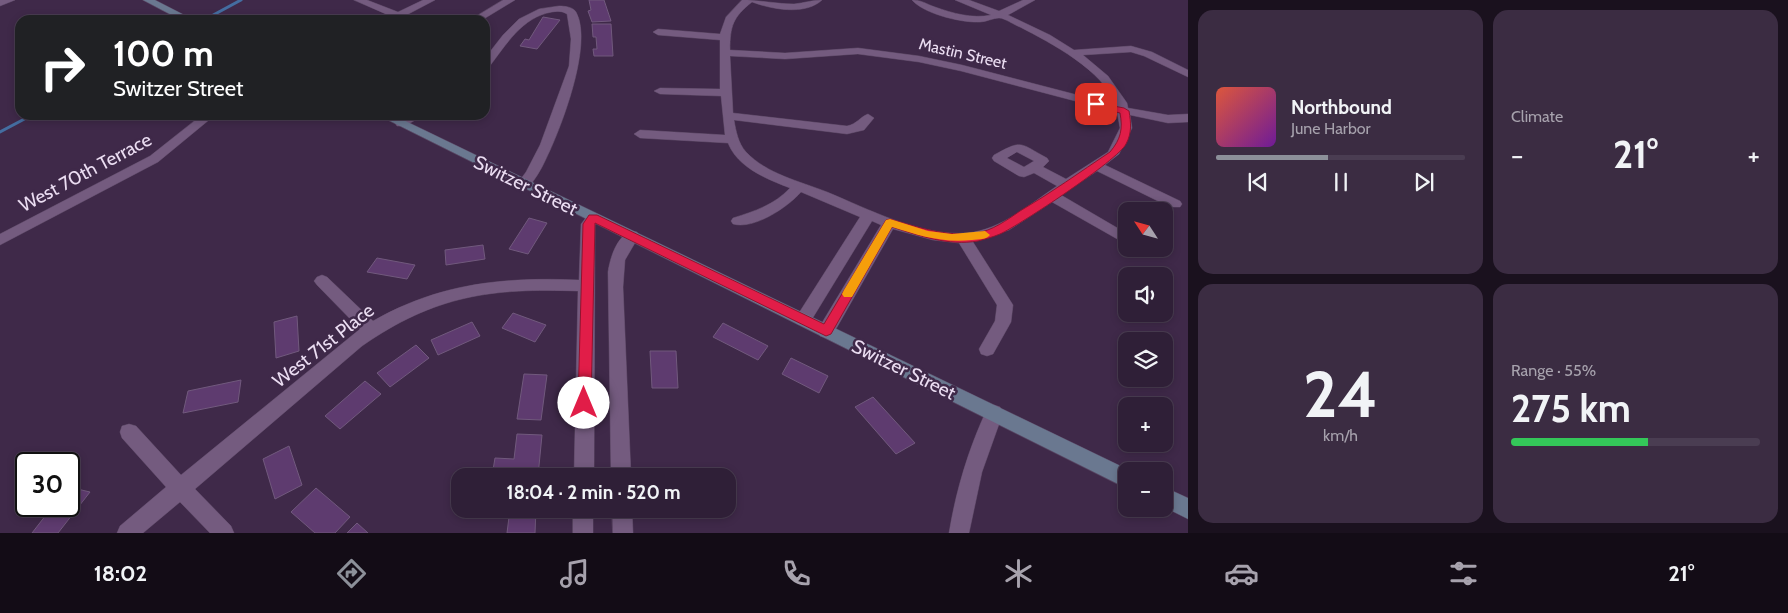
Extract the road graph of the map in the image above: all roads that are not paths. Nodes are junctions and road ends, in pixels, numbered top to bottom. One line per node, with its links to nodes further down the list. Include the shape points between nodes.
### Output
1 (10, 0): 12 (street)
2 (150, 0): 15 (street)
3 (359, 0): 16 (street)
4 (430, 0): 17 (street)
5 (510, 0): 18 (street)
6 (748, 0): 20 (street, via 729,18)
7 (754, 0): 8 (street, via 781,6)
8 (817, 0)
9 (917, 0): 14 (street, via 929,8 970,20 985,20)
10 (960, 0): 14 (street)
11 (1030, 0): 14 (street)
12 (0, 4)
13 (569, 5): 23 (street, via 530,15 508,35); 39 (street, via 575,24 574,66 540,160)
14 (1001, 14): 22 (street)
15 (179, 15)
16 (388, 15)
17 (400, 15)
18 (484, 15)
19 (658, 32): 20 (street)
20 (725, 37): 21 (street)
21 (727, 53): 26 (street); 27 (street, Mastin Street, via 785,56 858,51 919,59)
22 (1074, 53): 24 (street, via 1131,49); 27 (street, via 1112,88)
23 (490, 58)
24 (1188, 74)
25 (660, 91): 26 (street)
26 (727, 93): 28 (street)
27 (1124, 111): 30 (street, Mastin Street, via 1168,119); 37 (street, via 1127,128 1122,144)
28 (728, 116): 29 (street, via 846,130 860,127); 36 (street)
29 (868, 118)
30 (1188, 118)
31 (203, 120): 51 (street, West 70th Terrace, via 154,159)
32 (393, 120): 34 (street, Switzer Street)
33 (409, 120): 34 (street)
34 (401, 124): 39 (street, Switzer Street)
35 (640, 134): 36 (street)
36 (732, 138): 40 (street, via 736,149 756,166)
37 (1097, 166): 41 (street); 43 (street)
38 (1034, 167): 41 (street)
39 (524, 184): 45 (street, Switzer Street)
40 (798, 186): 44 (street); 46 (street, via 781,204)
41 (1068, 186): 42 (street)
42 (1052, 196): 48 (street); 50 (street, via 996,232)
43 (1175, 204)
44 (869, 214): 47 (street); 54 (street)
45 (593, 218): 49 (street, Switzer Street); 53 (street, via 588,224)
46 (738, 221)
47 (890, 222): 50 (street, via 928,234); 56 (street)
48 (1118, 234)
49 (632, 236): 54 (street, Switzer Street); 61 (street, via 616,259)
50 (963, 238): 57 (street, via 1005,305 1004,322)
51 (0, 240)
52 (322, 281): 55 (street)
53 (586, 286): 55 (street, West 71st Place, via 516,285 474,289 427,303); 60 (street)
54 (803, 320): 56 (street, Switzer Street)
55 (371, 330): 63 (street, West 71st Place)
56 (826, 331): 58 (street, Switzer Street)
57 (987, 350)
58 (994, 413): 62 (street, Switzer Street); 72 (street, via 963,504)
59 (129, 432): 63 (street)
60 (584, 468)
61 (621, 468)
62 (1118, 475)
63 (180, 488): 68 (street, West 71st Place); 69 (street)
64 (1173, 502): 65 (street)
65 (1188, 509)
66 (583, 518): 70 (street)
67 (622, 518): 71 (street)
68 (127, 533)
69 (224, 533)
70 (583, 533)
71 (623, 533)
72 (959, 533)

